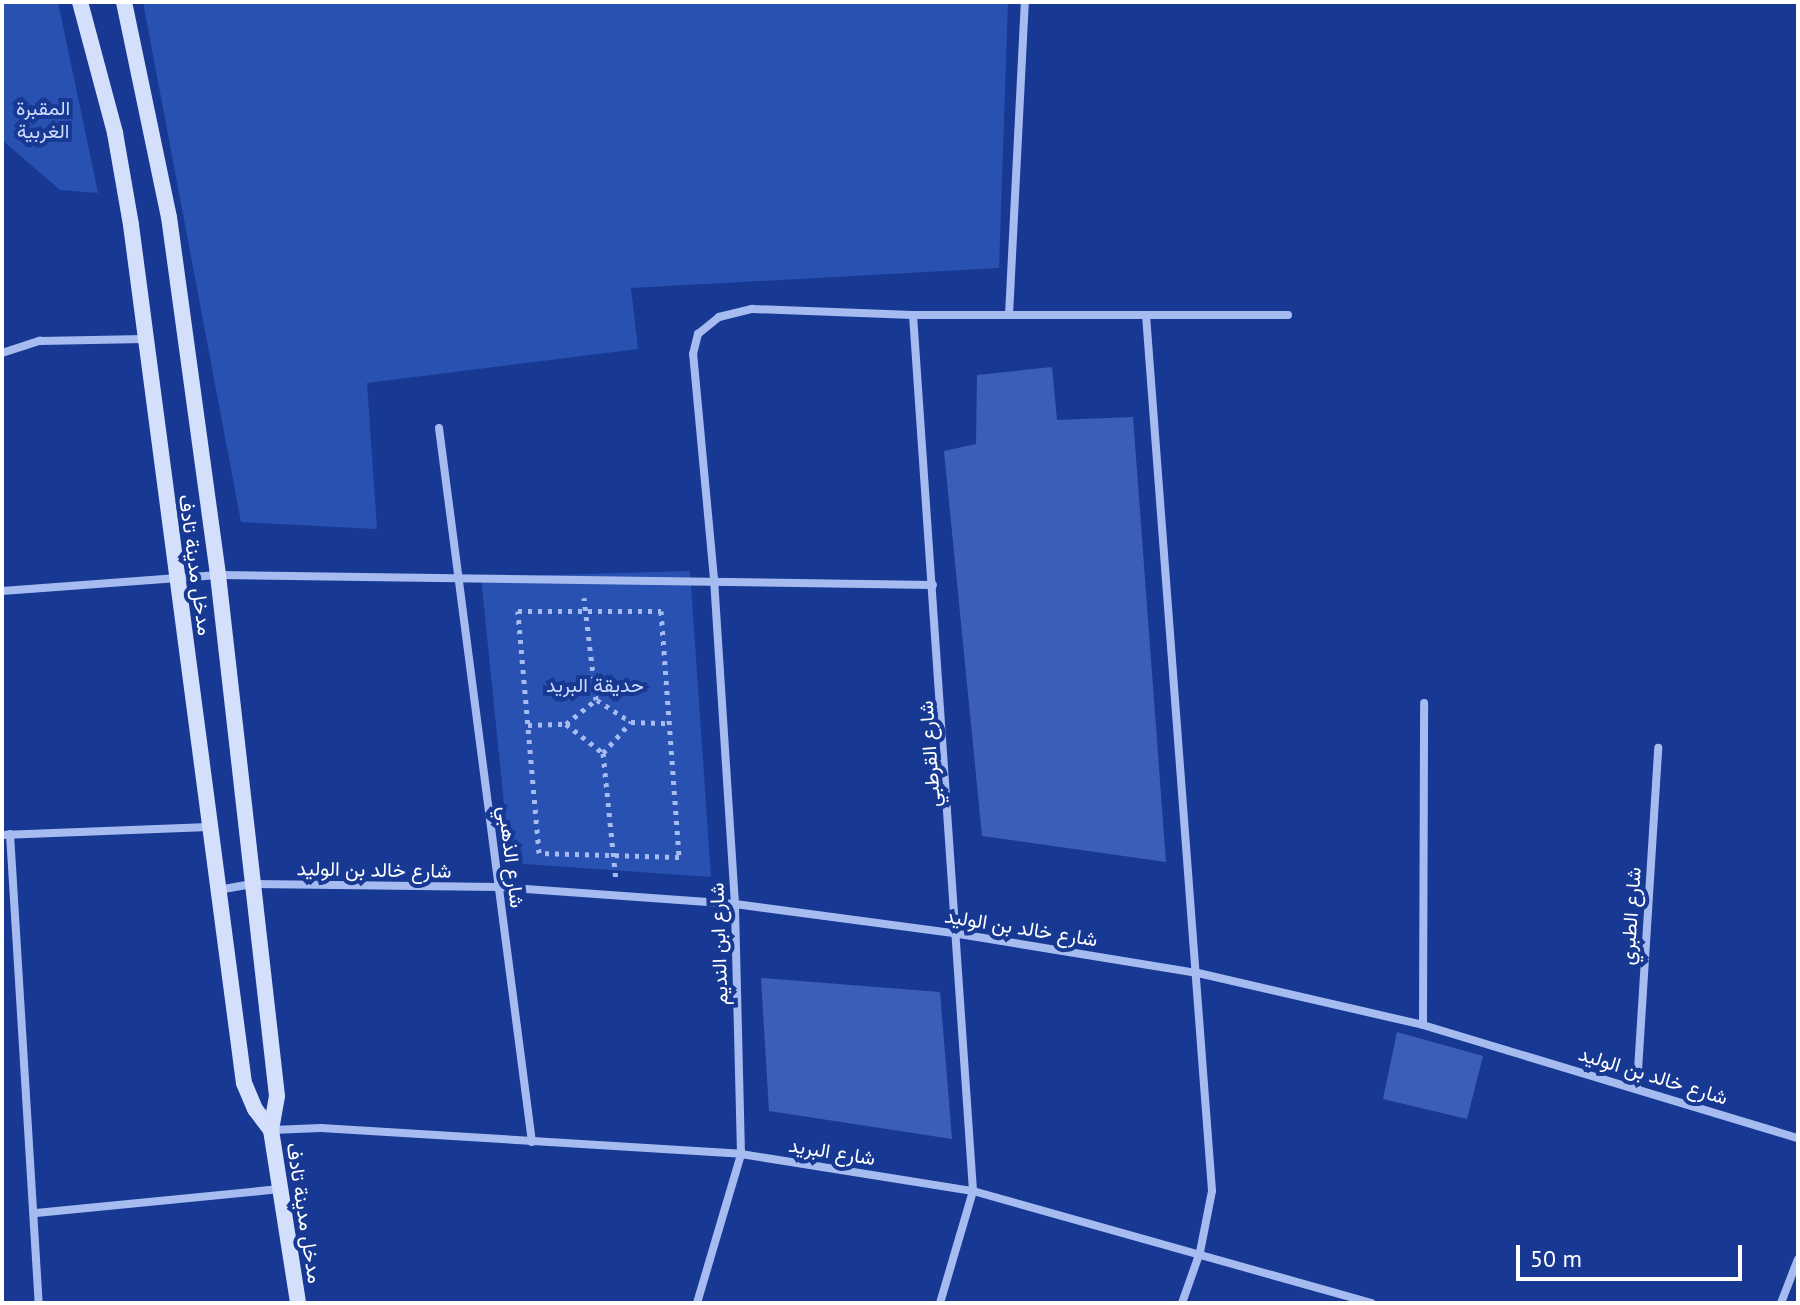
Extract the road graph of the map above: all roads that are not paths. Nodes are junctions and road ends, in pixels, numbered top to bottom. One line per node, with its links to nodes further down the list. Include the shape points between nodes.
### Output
1 (80, 2): 8 (main road, مدخل مدينة تادف, via 115,133)
2 (124, 2): 11 (main road, مدخل مدينة تادف, via 169,217)
3 (1025, 2): 5 (street)
4 (913, 315): 5 (street, شارع ابن النديم); 13 (street, شارع ابن النديم, via 752,309 719,317 698,334 693,354); 15 (street, شارع القرطبي)
5 (1009, 315): 6 (street, شارع ابن النديم)
6 (1146, 315): 7 (street, شارع ابن النديم); 27 (street)
7 (1288, 315)
8 (144, 339): 9 (street, via 40,341); 14 (main road, مدخل مدينة تادف)
9 (2, 353)
10 (439, 428): 12 (street, شارع الذهبي)
11 (218, 575): 12 (street); 14 (street); 22 (main road, مدخل مدينة تادف)
12 (459, 577): 13 (street); 23 (street, شارع الذهبي)
13 (714, 579): 15 (street); 25 (street, شارع ابن النديم)
14 (177, 580): 16 (street); 19 (main road, مدخل مدينة تادف)
15 (933, 585): 26 (street, شارع القرطبي)
16 (2, 591)
17 (1424, 703): 28 (street)
18 (1658, 748): 29 (street, شارع الطبري)
19 (209, 827): 20 (street); 24 (main road, مدخل مدينة تادف)
20 (6, 835): 21 (street); 36 (street)
21 (2, 842)
22 (253, 884): 23 (street, شارع خالد بن الوليد); 24 (street, شارع خالد بن الوليد); 30 (main road, مدخل مدينة تادف, via 277,1096)
23 (498, 887): 25 (street, شارع خالد بن الوليد); 32 (street, شارع الذهبي)
24 (217, 890): 30 (main road, مدخل مدينة تادف, via 244,1083)
25 (735, 904): 26 (street, شارع خالد بن الوليد); 33 (street, شارع ابن النديم)
26 (959, 934): 27 (street, شارع خالد بن الوليد); 35 (street, شارع القرطبي)
27 (1198, 973): 28 (street, شارع خالد بن الوليد); 37 (street, via 1212,1191)
28 (1423, 1025): 29 (street, شارع خالد بن الوليد)
29 (1637, 1086): 31 (street, شارع خالد بن الوليد)
30 (271, 1130): 32 (street, شارع البريد, via 321,1128); 34 (main road, مدخل مدينة تادف)
31 (1798, 1138)
32 (532, 1142): 33 (street, شارع البريد)
33 (741, 1154): 35 (street, شارع البريد); 41 (street, شارع ابن النديم)
34 (281, 1189): 36 (street); 40 (main road, مدخل مدينة تادف)
35 (973, 1191): 37 (street, شارع البريد); 42 (street, شارع القرطبي)
36 (36, 1213): 39 (street)
37 (1200, 1252): 43 (street); 44 (street, شارع البريد)
38 (1798, 1259): 45 (street)
39 (39, 1303)
40 (298, 1303)
41 (697, 1303)
42 (940, 1303)
43 (1182, 1303)
44 (1372, 1303)
45 (1781, 1303)

